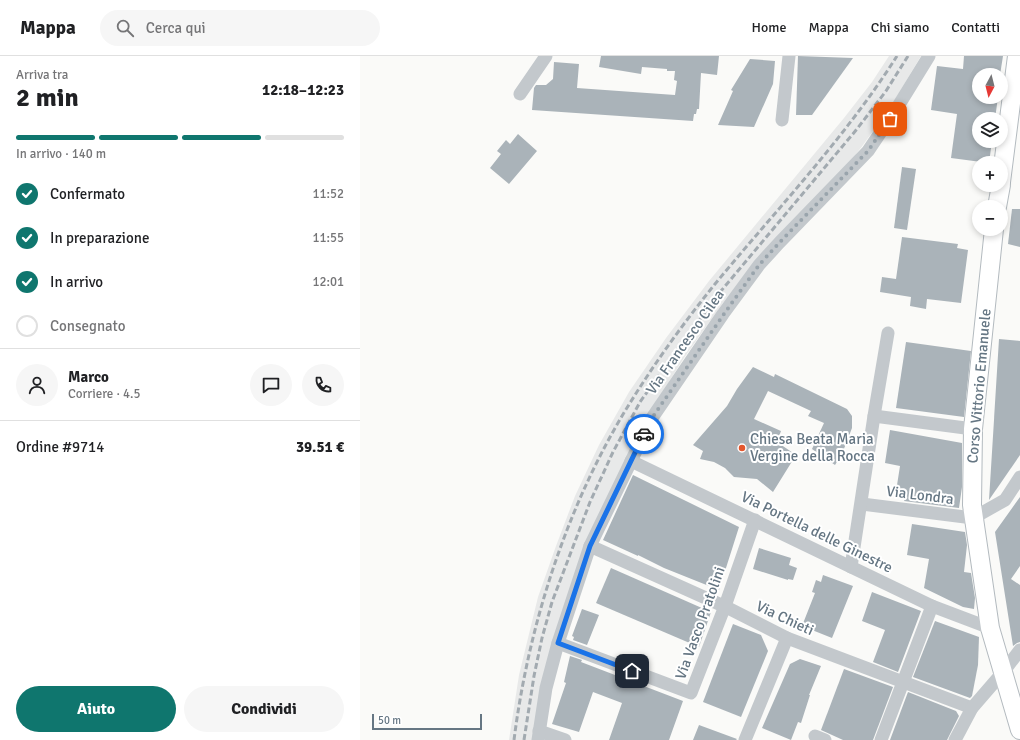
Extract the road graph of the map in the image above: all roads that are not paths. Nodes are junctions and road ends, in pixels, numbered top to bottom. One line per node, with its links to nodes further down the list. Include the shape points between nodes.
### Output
1 (546, 56): 5 (street)
2 (789, 56): 7 (street)
3 (929, 56): 13 (street, Via Francesco Cilea, via 868,151 759,265 652,418)
4 (1018, 56): 6 (main road)
5 (520, 94)
6 (1016, 110): 8 (main road)
7 (782, 120)
8 (1006, 156)
9 (993, 236): 12 (main road, Corso Vittorio Emanuele)
10 (888, 333): 11 (street)
11 (874, 416): 12 (street); 15 (street)
12 (973, 429): 16 (main road, Corso Vittorio Emanuele)
13 (631, 461): 17 (street, Via Portella delle Ginestre); 18 (street, Via Francesco Cilea)
14 (1020, 477): 16 (street, via 1005,500)
15 (862, 504): 16 (street, Via Londra); 19 (street)
16 (973, 518): 22 (main road, Corso Vittorio Emanuele)
17 (754, 520): 19 (street, Via Portella delle Ginestre); 20 (street, Via Vasco Pratolini)
18 (590, 546): 20 (street, Via Chieti); 24 (street, Via Francesco Cilea)
19 (851, 567): 21 (street, Via Portella delle Ginestre)
20 (725, 606): 23 (street, Via Chieti); 24 (street, Via Vasco Pratolini, via 691,693)
21 (932, 606): 22 (street, Via Portella delle Ginestre); 27 (street)
22 (990, 628): 26 (main road, Corso Vittorio Emanuele)
23 (787, 638): 27 (street, Via Chieti); 32 (street)
24 (558, 643): 30 (street, Via Francesco Cilea, via 546,688)
25 (1020, 650): 26 (street)
26 (1012, 669): 28 (street); 29 (main road, Corso Vittorio Emanuele)
27 (903, 682): 28 (street, Via Chieti); 33 (street)
28 (972, 708): 34 (street)
29 (1020, 730)
30 (538, 735): 31 (street)
31 (565, 740)
32 (745, 740)
33 (881, 740)
34 (955, 740)

